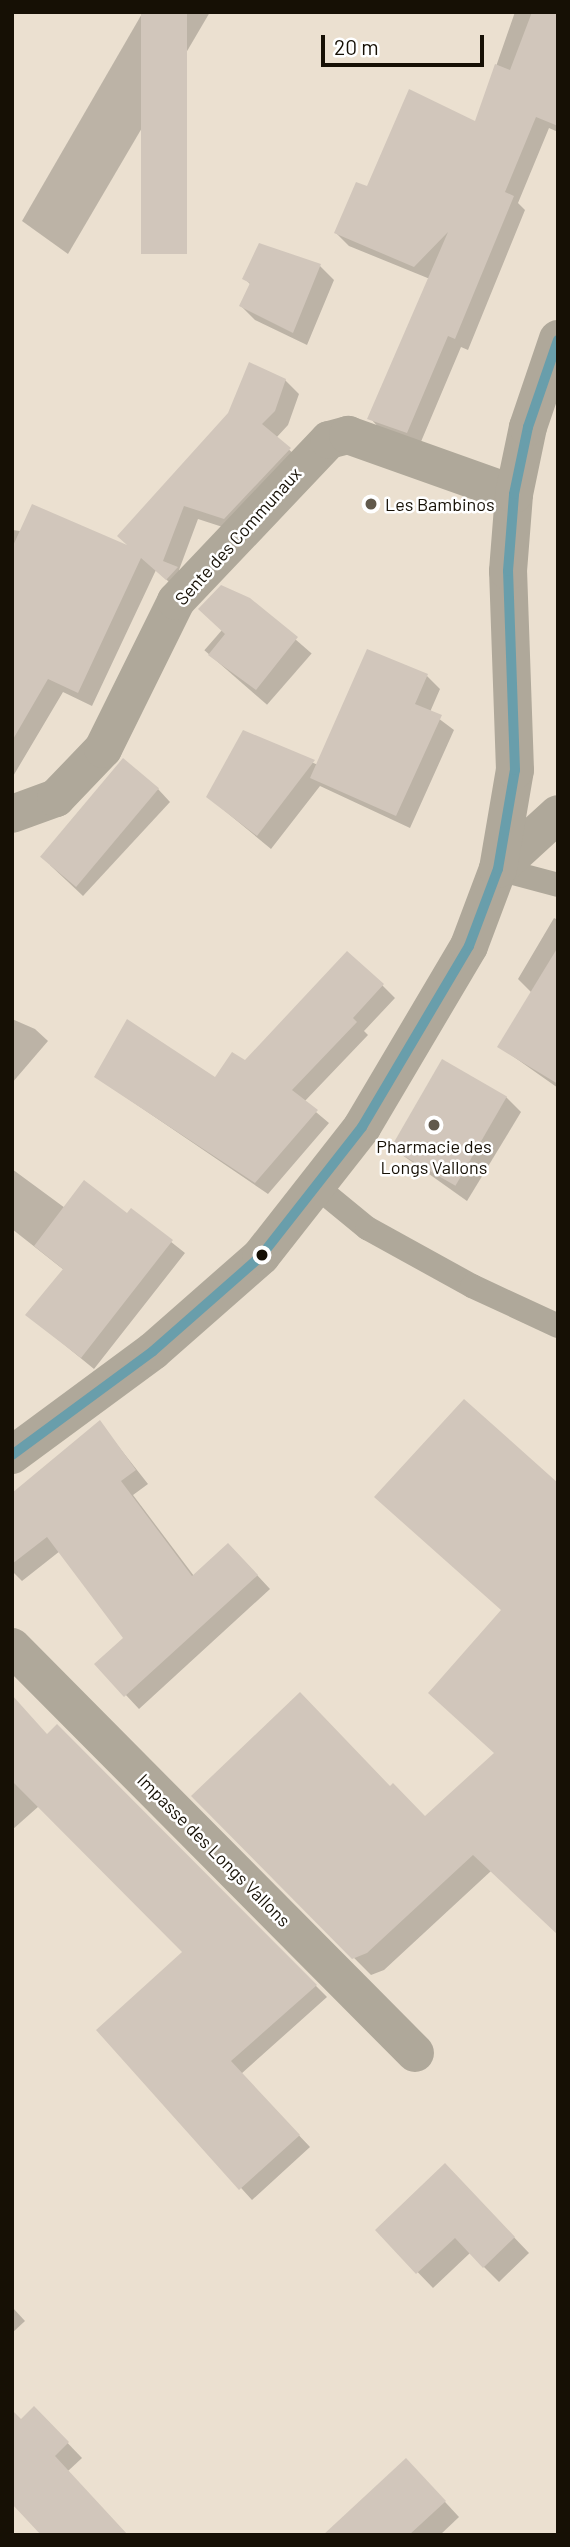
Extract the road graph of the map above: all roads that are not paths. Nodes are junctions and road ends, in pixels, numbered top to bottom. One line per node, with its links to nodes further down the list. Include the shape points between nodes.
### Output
1 (558, 339): 2 (street, via 528,427)
2 (514, 494): 3 (street, Sente des Communaux, via 348,435 329,440 176,601 103,749 56,798); 5 (street, via 508,571 515,770)
3 (12, 814)
4 (558, 814): 5 (street)
5 (498, 869): 6 (lane); 7 (street, via 469,947 429,1021)
6 (558, 885)
7 (317, 1186): 8 (lane, via 367,1228 472,1286); 9 (street, via 261,1256 208,1306)
8 (558, 1326)
9 (12, 1455)
10 (12, 1647): 11 (street, Impasse des Longs Vallons)
11 (415, 2053)

